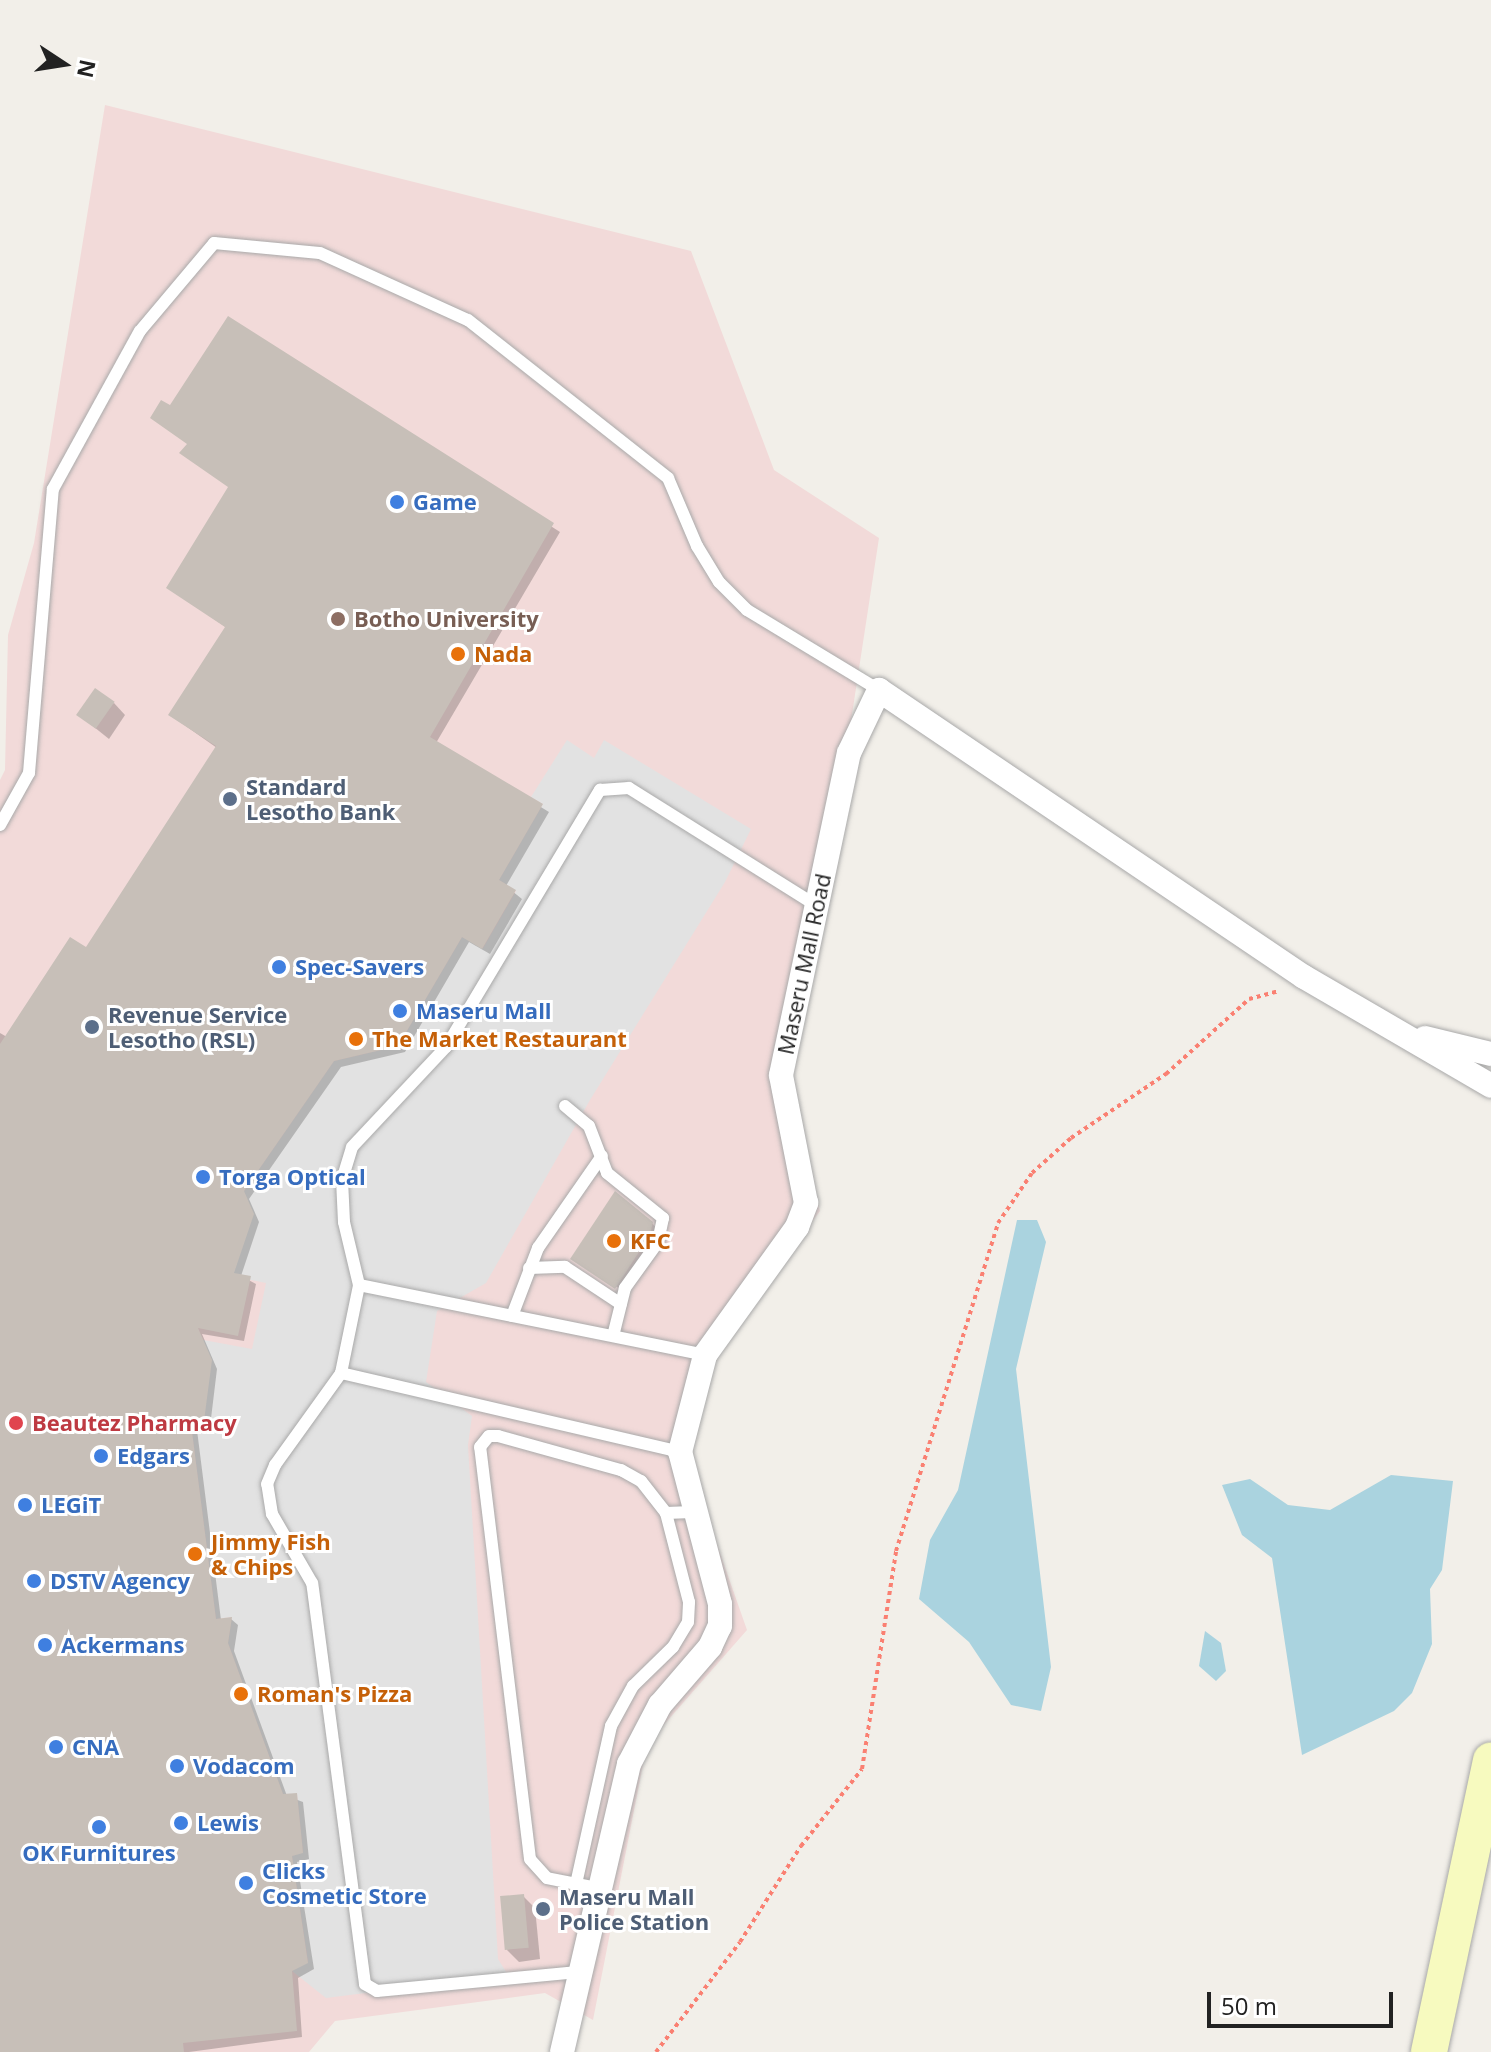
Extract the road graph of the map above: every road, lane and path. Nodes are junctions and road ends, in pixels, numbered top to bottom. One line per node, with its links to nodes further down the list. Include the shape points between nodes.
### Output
1 (879, 690): 2 (lane, via 747,610 719,582 697,546 668,478 468,320 320,253 214,243 140,331 53,489 29,773); 3 (street, Maseru Mall Road, via 849,753); 4 (street)
2 (0, 825)
3 (817, 906): 11 (lane, via 629,788 600,790 446,1047 352,1147 342,1180 344,1222); 15 (street, Maseru Mall Road, via 781,1075 806,1203 797,1227)
4 (1311, 981): 5 (street); 26 (path, via 1249,999 1166,1074 1104,1112 1032,1173 998,1223 896,1551 862,1769 801,1846 740,1942)
5 (1374, 1018): 6 (street, via 1435,1041); 7 (street)
6 (1491, 1054)
7 (1491, 1086)
8 (565, 1106): 9 (lane, via 589,1126)
9 (602, 1156): 10 (lane); 12 (lane, via 607,1173 663,1218 658,1242 625,1288)
10 (529, 1268): 12 (lane, via 565,1267); 13 (lane)
11 (359, 1285): 13 (lane); 16 (lane)
12 (621, 1304): 14 (lane)
13 (512, 1316): 14 (lane)
14 (613, 1336): 15 (lane)
15 (705, 1355): 17 (street, Maseru Mall Road)
16 (341, 1373): 17 (lane); 24 (lane, via 275,1465 267,1501 312,1583 362,1978 377,1991)
17 (680, 1452): 18 (street, Maseru Mall Road)
18 (692, 1512): 19 (lane); 22 (street, Maseru Mall Road, via 720,1604 720,1626 640,1735)
19 (666, 1513): 21 (lane, via 689,1602 688,1622 673,1647 633,1686 611,1726); 21 (lane, via 641,1481 621,1470 498,1436 489,1436 480,1447 530,1859 547,1878)
20 (1491, 1761): 23 (main road)
21 (576, 1884): 22 (lane)
22 (602, 1889): 24 (street, Maseru Mall Road)
23 (1450, 1964): 27 (main road); 28 (main road)
24 (578, 1972): 25 (street, Maseru Mall Road)
25 (562, 2052)
26 (656, 2052)
27 (1429, 2052)
28 (1455, 2052)

